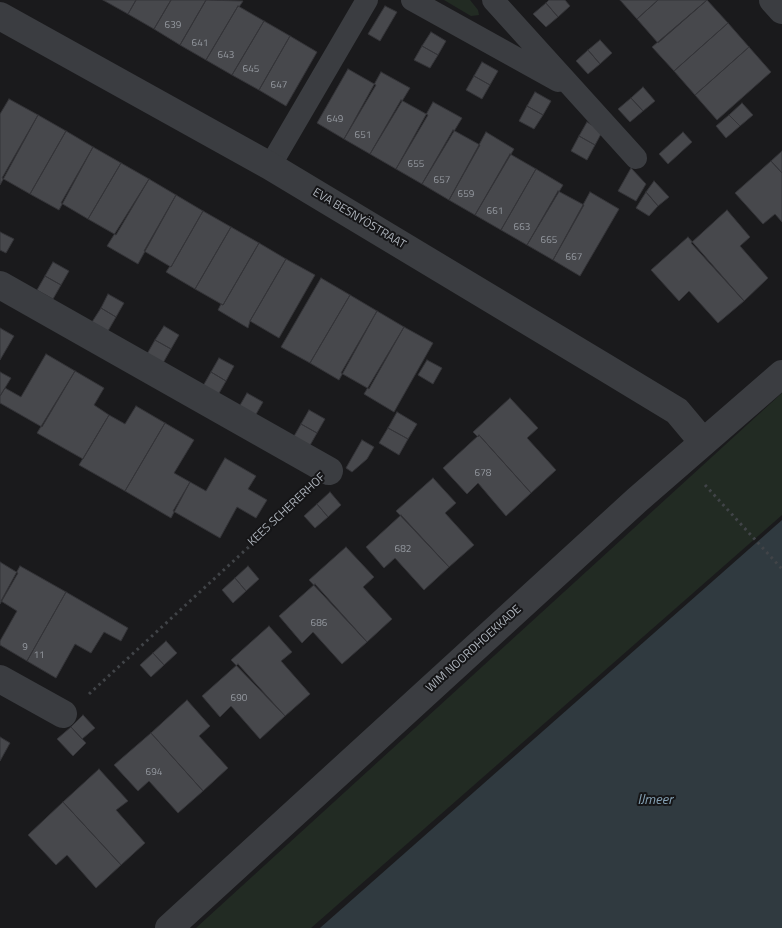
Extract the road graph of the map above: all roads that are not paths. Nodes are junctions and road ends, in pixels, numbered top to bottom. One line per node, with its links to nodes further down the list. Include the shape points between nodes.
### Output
1 (368, 0): 9 (lane)
2 (412, 0): 7 (lane)
3 (493, 0): 7 (lane)
4 (773, 0): 5 (street)
5 (782, 10)
6 (0, 16): 9 (street, EVA BESNYÖSTRAAT)
7 (574, 90): 8 (lane)
8 (636, 158)
9 (270, 166): 12 (street, EVA BESNYÖSTRAAT, via 677,411)
10 (0, 285): 13 (street, KEES SCHERERHOF)
11 (782, 374): 12 (street, WIM NOORDHOEKKADE)
12 (703, 442): 16 (street, WIM NOORDHOEKKADE)
13 (329, 471)
14 (0, 679): 15 (street)
15 (63, 714)
16 (169, 928)

